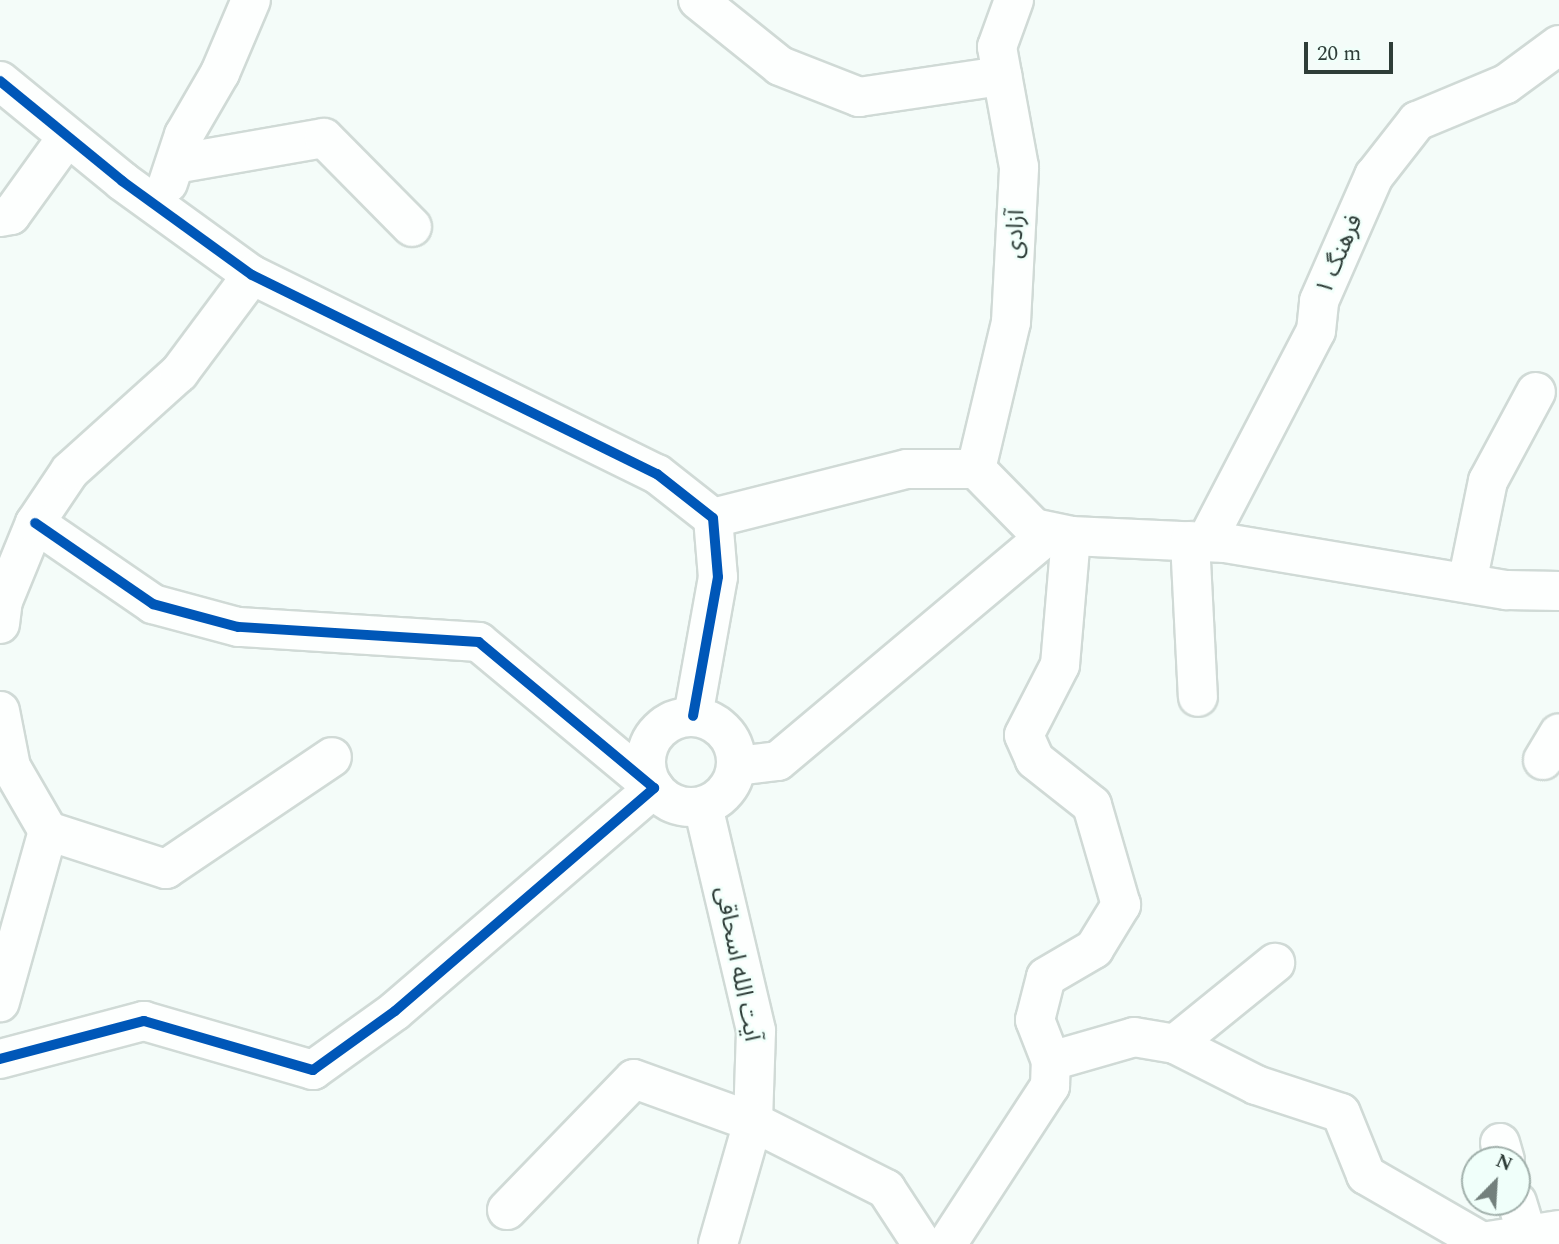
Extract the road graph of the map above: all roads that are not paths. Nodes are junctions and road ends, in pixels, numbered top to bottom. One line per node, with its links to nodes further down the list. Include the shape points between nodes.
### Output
1 (251, 0): 8 (street)
2 (698, 0): 5 (street, via 780,66 859,97)
3 (1014, 0): 5 (street, آزادی, via 997,47)
4 (1559, 45): 18 (street, فرهنگ ۱, via 1506,84 1417,121 1374,176 1319,300 1316,331)
5 (1002, 76): 14 (street, آزادی, via 1019,167 1011,322)
6 (0, 81): 7 (street)
7 (67, 137): 9 (street); 10 (street, via 10,215)
8 (175, 164): 9 (street); 11 (street, via 324,138)
9 (160, 209): 12 (street)
10 (0, 217)
11 (412, 227)
12 (252, 275): 15 (street, via 657,474); 16 (street, via 179,373 70,471)
13 (1536, 392): 19 (street, via 1488,481)
14 (976, 469): 15 (street, via 906,469); 17 (street, via 1034,528)
15 (713, 518): 24 (street, via 718,577)
16 (35, 523): 21 (street, via 3,601); 27 (street, via 153,604 238,627 479,642)
17 (1061, 534): 18 (street); 26 (street, via 778,761); 34 (street, via 1060,664 1024,735 1035,760 1091,805 1121,905 1094,949 1046,977 1035,1020)
18 (1198, 542): 19 (street); 22 (street)
19 (1467, 583): 20 (street)
20 (1559, 592)
21 (0, 624)
22 (1198, 698)
23 (0, 711): 29 (street, via 10,767)
24 (693, 716): 26 (street, via 725,732); 27 (street, via 673,720 652,741 646,769)
25 (331, 757): 29 (street, via 166,869)
26 (737, 766): 28 (street, via 732,783 720,798)
27 (654, 788): 28 (street, via 685,807); 33 (street, via 395,1011 313,1070 144,1021)
28 (704, 806): 35 (street, آیت الله اسحاقی, via 756,1031)
29 (48, 831): 31 (street)
30 (1275, 963): 32 (street)
31 (0, 1002)
32 (1175, 1044): 34 (street, via 1134,1037); 37 (street, via 1256,1085 1341,1112 1366,1175 1482,1242)
33 (0, 1059)
34 (1051, 1061): 40 (street, via 1050,1086)
35 (754, 1122): 36 (street, via 634,1079); 38 (street, آیت الله اسحاقی); 39 (street, via 886,1189)
36 (507, 1210)
37 (1534, 1222)
38 (718, 1244)
39 (922, 1244)
40 (947, 1244)

